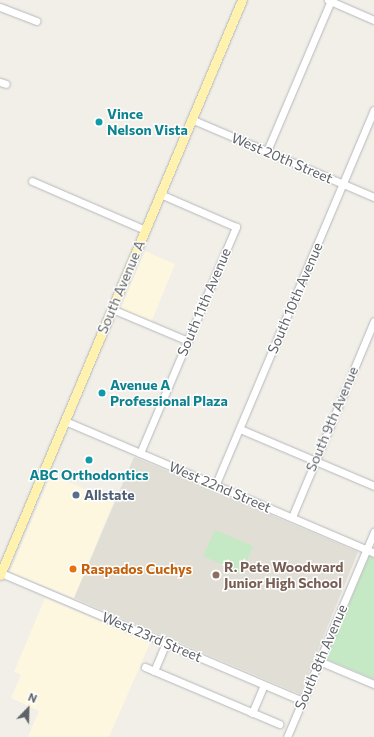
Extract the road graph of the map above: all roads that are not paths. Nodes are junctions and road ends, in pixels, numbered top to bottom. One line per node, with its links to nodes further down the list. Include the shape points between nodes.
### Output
1 (242, 0): 7 (main road, South Avenue A)
2 (330, 0): 4 (street); 8 (street)
3 (0, 7): 5 (street)
4 (374, 20)
5 (36, 21)
6 (374, 110): 10 (street, South 10th Avenue)
7 (191, 119): 8 (street, West 20th Street); 11 (main road, South Avenue A)
8 (266, 151): 10 (street, West 20th Street)
9 (32, 181): 13 (street)
10 (342, 184): 12 (street, West 20th Street); 18 (street, South 10th Avenue)
11 (160, 194): 13 (main road, South Avenue A); 16 (street, South 11th Avenue, via 236,227)
12 (374, 197)
13 (145, 230): 14 (main road, South Avenue A)
14 (112, 308): 16 (street); 17 (main road, South Avenue A)
15 (374, 321): 20 (street, South 9th Avenue)
16 (188, 340): 19 (street, South 11th Avenue)
17 (65, 421): 19 (street, West 22nd Street); 27 (main road, South Avenue A)
18 (240, 429): 20 (street); 21 (street, South 10th Avenue)
19 (140, 453): 21 (street, West 22nd Street)
20 (315, 460): 22 (street); 23 (street, South 9th Avenue)
21 (216, 486): 23 (street, West 22nd Street)
22 (374, 486)
23 (292, 517): 25 (street, West 22nd Street)
24 (374, 532): 25 (street, South 8th Avenue)
25 (366, 550): 26 (street, West 22nd Street); 29 (street, South 8th Avenue)
26 (374, 553)
27 (0, 574): 28 (street, West 23rd Street)
28 (166, 643): 31 (street); 32 (street, West 23rd Street)
29 (319, 661): 33 (street); 34 (street, South 8th Avenue)
30 (145, 667): 31 (street)
31 (154, 671): 35 (street)
32 (264, 684): 34 (street, West 23rd Street); 35 (street)
33 (374, 684)
34 (302, 701): 37 (street, South 8th Avenue)
35 (252, 713): 36 (street)
36 (279, 724)
37 (287, 737)

